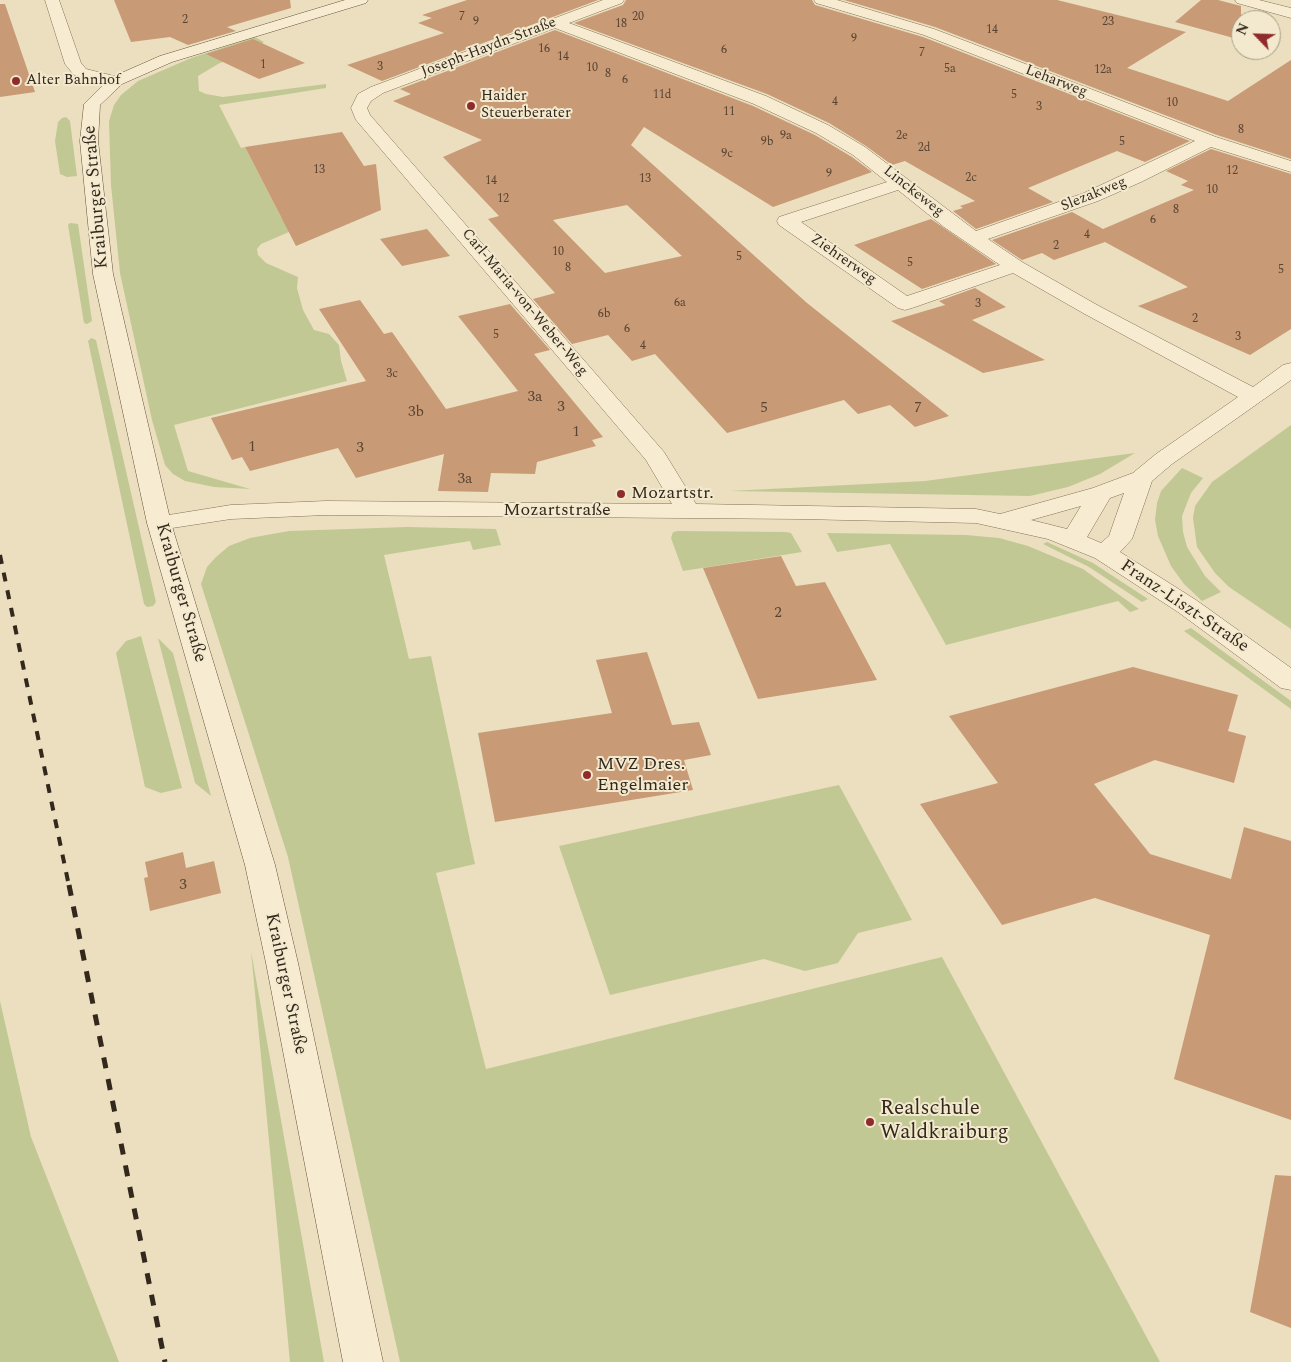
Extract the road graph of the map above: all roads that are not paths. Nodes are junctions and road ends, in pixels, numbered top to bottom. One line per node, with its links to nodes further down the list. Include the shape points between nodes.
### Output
1 (52, 0): 8 (street, via 73,64 90,76)
2 (361, 0): 8 (street, Kraiburger Straße, via 166,60)
3 (617, 0): 7 (street, Joseph-Haydn-Straße)
4 (820, 0): 10 (street, Leharweg, via 929,32)
5 (1242, 0): 6 (street)
6 (1291, 13)
7 (555, 23): 9 (street, Joseph-Haydn-Straße, via 395,83); 12 (street, Linckeweg, via 793,114 845,141)
8 (116, 81): 21 (street, Kraiburger Straße, via 92,104 89,141 103,274)
9 (364, 98): 19 (street, Carl-Maria-von-Weber-Weg, via 359,108 362,116 656,457)
10 (1210, 141): 11 (street, Leharweg); 13 (street, Slezakweg, via 1091,197)
11 (1291, 167)
12 (902, 183): 13 (street, Linckeweg); 14 (street, Ziehrerweg, via 786,221 906,304)
13 (974, 238): 14 (street, Linckeweg)
14 (1015, 266): 16 (street, Linckeweg)
15 (1291, 370): 16 (street)
16 (1254, 396): 17 (street)
17 (1141, 478): 18 (street); 23 (street, via 1120,539)
18 (1101, 493): 20 (street); 22 (street)
19 (688, 512): 20 (street, Mozartstraße, via 948,514); 21 (street, Mozartstraße, via 276,509)
20 (1004, 520): 22 (street, Mozartstraße)
21 (159, 523): 25 (street, Kraiburger Straße, via 260,865)
22 (1073, 539): 23 (street, Franz-Liszt-Straße)
23 (1104, 553): 24 (street, Franz-Liszt-Straße, via 1187,606)
24 (1291, 681)
25 (363, 1362)

